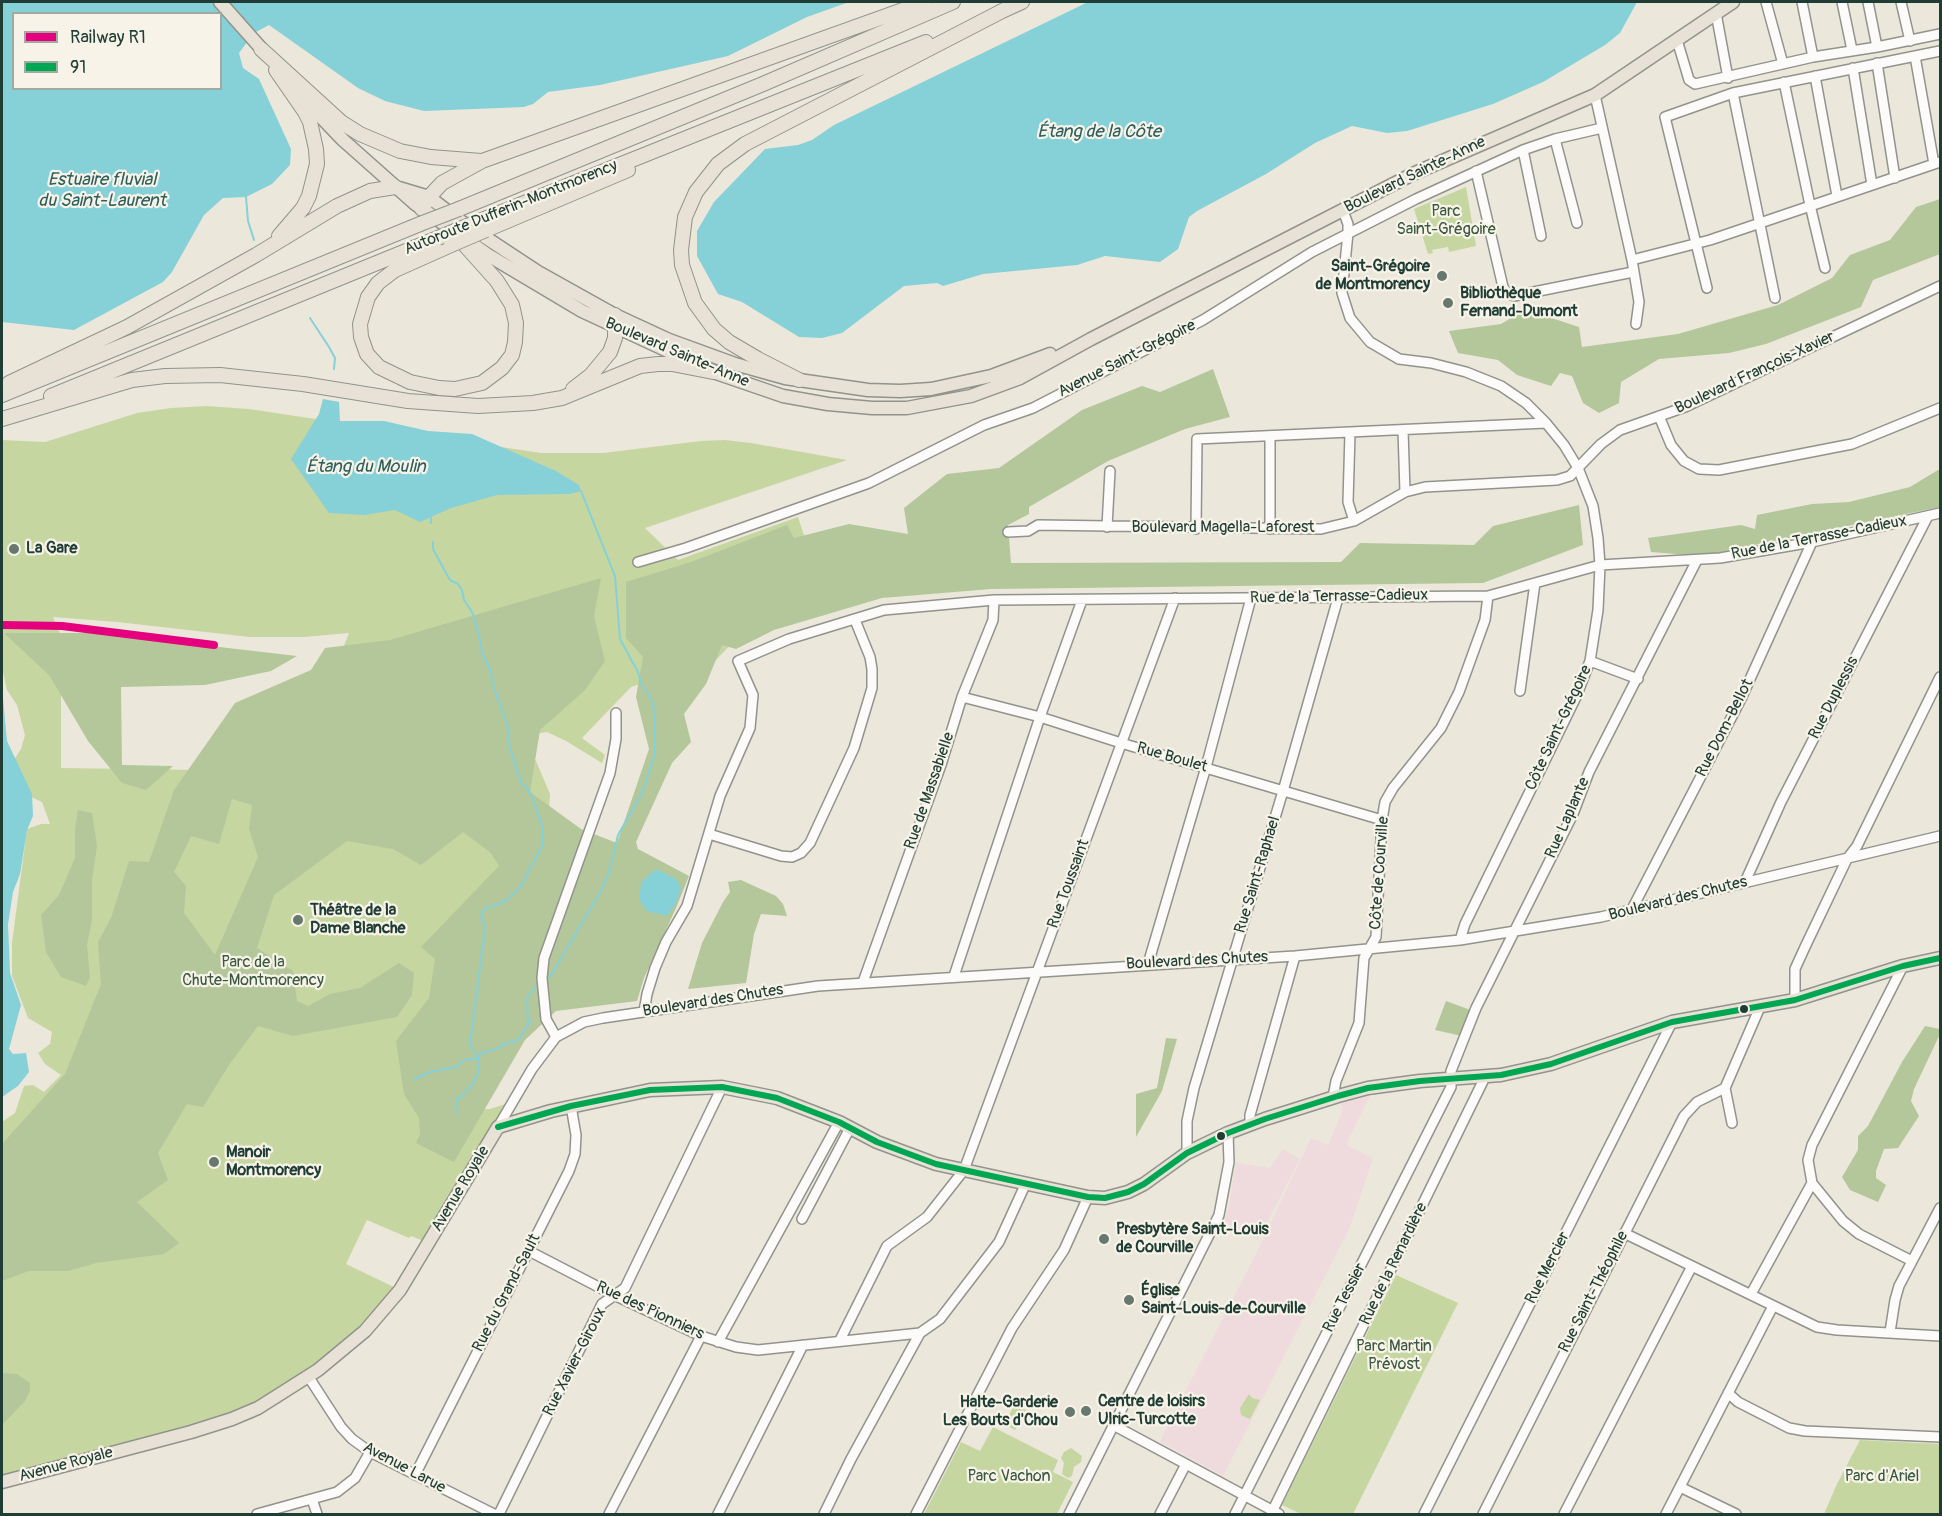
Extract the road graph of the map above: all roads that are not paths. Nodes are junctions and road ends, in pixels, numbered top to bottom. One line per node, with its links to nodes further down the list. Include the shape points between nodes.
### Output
1 (220, 2): 17 (main road, Boulevard Sainte-Anne)
2 (925, 2): 33 (highway)
3 (953, 2): 63 (highway, Autoroute Dufferin-Montmorency, bridge)
4 (1022, 2): 11 (highway)
5 (1733, 2): 12 (main road, Boulevard Sainte-Anne)
6 (1766, 2): 23 (street)
7 (1802, 2): 21 (street)
8 (1842, 2): 18 (street)
9 (1868, 2): 16 (street)
10 (1901, 2): 15 (street)
11 (1006, 9): 45 (highway, via 726,123 639,166); 61 (highway, via 745,144 718,164 696,192 685,217 681,250 695,303 729,342)
12 (1716, 13): 14 (main road, Boulevard Sainte-Anne); 26 (street)
13 (1941, 34): 15 (street)
14 (1677, 40): 26 (street, via 1691,83); 29 (main road, Boulevard Sainte-Anne)
15 (1910, 41): 16 (street)
16 (1877, 47): 18 (street)
17 (261, 49): 33 (highway, via 341,122 360,134 400,151); 38 (main road, Boulevard Sainte-Anne, via 313,110); 50 (highway, via 310,122 317,164 303,208)
18 (1852, 50): 21 (street)
19 (1941, 51): 20 (street)
20 (1915, 56): 22 (street); 34 (street)
21 (1813, 57): 23 (street)
22 (1877, 63): 24 (street); 36 (street)
23 (1783, 64): 26 (street)
24 (1853, 68): 25 (street); 37 (street)
25 (1815, 76): 27 (street); 39 (street)
26 (1728, 78)
27 (1784, 82): 28 (street); 41 (street)
28 (1733, 93): 43 (street); 49 (street, via 1665,117)
29 (1594, 95): 30 (street); 42 (main road, Boulevard Sainte-Anne, via 1435,164)
30 (1602, 128): 31 (street, Avenue Saint-Grégoire); 51 (street)
31 (1555, 139): 32 (street, Avenue Saint-Grégoire); 44 (street)
32 (1523, 150): 35 (street, Avenue Saint-Grégoire); 48 (street)
33 (482, 161): 40 (highway, via 448,178)
34 (1937, 163): 36 (street)
35 (1476, 171): 47 (street, Avenue Saint-Grégoire); 53 (street, via 1507,293 1515,296)
36 (1894, 178): 37 (street)
37 (1872, 185): 39 (street)
38 (395, 187): 40 (main road, Boulevard Sainte-Anne); 50 (highway, via 353,198)
39 (1837, 196): 41 (street)
40 (426, 203): 46 (main road, Boulevard Sainte-Anne); 57 (main road, Boulevard Sainte-Anne, via 459,220)
41 (1810, 205): 43 (street); 52 (street)
42 (1343, 211): 47 (street, Côte Saint-Grégoire); 59 (main road, Boulevard Sainte-Anne)
43 (1759, 222): 49 (street); 56 (street)
44 (1577, 223)
45 (481, 226): 46 (highway, bridge, via 451,245 395,270 378,283 368,297 360,324 367,354 379,367 410,382 455,389 482,383 502,368 512,355 516,323 512,305 497,281); 67 (highway, Autoroute Dufferin-Montmorency, bridge, via 438,238)
46 (450, 230): 57 (main road, Boulevard Sainte-Anne, via 537,285)
47 (1348, 233): 68 (street, Côte Saint-Grégoire, via 1342,293 1350,318 1370,342 1399,359 1466,372 1501,386); 84 (street, Avenue Saint-Grégoire, via 1203,320 1033,408 984,425 869,483)
48 (1541, 236)
49 (1695, 244): 51 (street); 55 (street)
50 (256, 255): 62 (highway, via 127,327)
51 (1632, 260): 53 (street)
52 (1826, 268)
53 (1633, 272): 58 (street, via 1639,302)
54 (1941, 286): 66 (street, Boulevard François-Xavier)
55 (1707, 288)
56 (1775, 298)
57 (616, 322): 60 (main road, Boulevard Sainte-Anne); 61 (main road, Boulevard Sainte-Anne, via 735,364); 64 (highway, via 615,338 601,365)
58 (1636, 324)
59 (1091, 339): 60 (main road, Boulevard Sainte-Anne, via 998,387 907,408 808,401); 61 (main road, Boulevard Sainte-Anne, via 991,376 930,389 868,390)
60 (713, 372): 64 (highway, via 672,364 640,366)
61 (799, 380)
62 (2, 387)
63 (2, 395)
64 (562, 398): 67 (highway, via 508,405 443,405 303,384 195,374 132,380)
65 (1941, 408): 66 (street, via 1852,444 1719,470 1699,469 1684,461 1671,445)
66 (1659, 416): 72 (street, Boulevard François-Xavier, via 1609,437)
67 (2, 417)
68 (1546, 423): 69 (street); 72 (street, Côte Saint-Grégoire)
69 (1403, 430): 70 (street); 74 (street)
70 (1350, 434): 71 (street); 77 (street, via 1348,502)
71 (1270, 436): 79 (street, via 1197,439); 80 (street)
72 (1578, 468): 74 (street, Boulevard Magella-Laforest, via 1557,480 1425,487); 85 (street, Côte Saint-Grégoire, via 1593,506)
73 (1110, 471): 78 (street, Boulevard Magella-Laforest)
74 (1405, 492): 77 (street, Boulevard Magella-Laforest)
75 (1941, 513): 76 (street, Rue de la Terrasse-Cadieux)
76 (1928, 516): 82 (street, Rue de la Terrasse-Cadieux); 108 (street, Rue Duplessis, via 1781,802)
77 (1354, 521): 80 (street, Boulevard Magella-Laforest, via 1321,529)
78 (1107, 527): 79 (street, Boulevard Magella-Laforest); 81 (street, Boulevard Magella-Laforest, via 1038,525 1028,531)
79 (1196, 529): 80 (street, Boulevard Magella-Laforest)
80 (1270, 530)
81 (1008, 532)
82 (1812, 542): 83 (street, Rue de la Terrasse-Cadieux); 109 (street, Rue Dom-Bellot, via 1741,699)
83 (1697, 560): 85 (street, Rue de la Terrasse-Cadieux); 96 (street, Rue Laplante)
84 (638, 562)
85 (1600, 565): 86 (street, Rue de la Terrasse-Cadieux); 94 (street, Côte Saint-Grégoire)
86 (1535, 583): 87 (street, Rue de la Terrasse-Cadieux); 97 (street)
87 (1488, 596): 90 (street, Rue de la Terrasse-Cadieux); 104 (street, Côte de Courville, via 1485,620 1459,692 1441,728 1393,788 1385,802)
88 (1175, 598): 89 (street, Rue de la Terrasse-Cadieux); 92 (street, Rue de la Terrasse-Cadieux); 101 (street, Rue Toussaint)
89 (1251, 598): 90 (street, Rue de la Terrasse-Cadieux); 102 (street)
90 (1338, 598): 103 (street, Rue Saint-Raphael)
91 (994, 600): 92 (street, Rue de la Terrasse-Cadieux); 93 (street, Rue de la Terrasse-Cadieux, via 884,610); 98 (street, Rue de Massabielle, via 993,620)
92 (1082, 600): 100 (street)
93 (855, 620): 105 (street, Rue de la Terrasse-Cadieux, via 789,639 738,661 753,695 753,711); 105 (street, via 870,657 872,688 854,748 810,843 792,857)
94 (1590, 661): 96 (street); 111 (street, Côte Saint-Grégoire)
95 (1941, 677): 107 (street)
96 (1638, 679): 110 (street, Rue Laplante, via 1589,772 1573,814)
97 (1520, 691)
98 (962, 697): 100 (street, Rue Boulet); 120 (street, Rue de Massabielle)
99 (616, 713): 125 (street, via 610,773 544,958 546,1019)
100 (1041, 717): 101 (street, Rue Boulet); 119 (street)
101 (1121, 743): 102 (street, Rue Boulet); 118 (street, Rue Toussaint)
102 (1206, 767): 103 (street, Rue Boulet); 116 (street)
103 (1283, 791): 104 (street, Rue Boulet); 115 (street, Rue Saint-Raphael)
104 (1382, 820): 112 (street, Côte de Courville, via 1376,937)
105 (709, 834): 123 (street, via 687,906 655,968)
106 (1941, 836): 107 (street, Boulevard des Chutes)
107 (1847, 859): 108 (street, Boulevard des Chutes); 121 (street, via 1795,969)
108 (1745, 882): 109 (street, Boulevard des Chutes)
109 (1631, 911): 110 (street, Boulevard des Chutes)
110 (1514, 932): 111 (street, Boulevard des Chutes); 127 (street, Rue Laplante, via 1476,1008)
111 (1460, 940): 112 (street, Boulevard des Chutes)
112 (1368, 950): 113 (street, Boulevard des Chutes); 130 (street, Côte de Courville, via 1359,1023)
113 (1295, 956): 115 (street, Boulevard des Chutes); 134 (street)
114 (1941, 958): 117 (main road, Avenue Royale)
115 (1232, 960): 116 (street, Boulevard des Chutes); 137 (street, Rue Saint-Raphael, via 1194,1088 1187,1121)
116 (1148, 964): 118 (street, Boulevard des Chutes)
117 (1903, 966): 121 (main road, Avenue Royale); 139 (street, via 1812,1145 1808,1160)
118 (1038, 971): 119 (street, Boulevard des Chutes); 138 (street, Rue Toussaint)
119 (954, 976): 120 (street, Boulevard des Chutes)
120 (863, 982): 123 (street, Boulevard des Chutes)
121 (1795, 1000): 122 (main road, Avenue Royale)
122 (1760, 1007): 124 (main road, Avenue Royale); 129 (street)
123 (644, 1012): 125 (street, Boulevard des Chutes, via 584,1022)
124 (1672, 1022): 126 (main road, Avenue Royale, via 1551,1064); 180 (street, Rue Mercier)
125 (556, 1037): 135 (street, Boulevard des Chutes)
126 (1485, 1077): 127 (main road, Avenue Royale); 169 (street, Rue de la Renardière)
127 (1451, 1080): 130 (main road, Avenue Royale, via 1368,1088); 167 (street, Rue Tessier, via 1451,1087)
128 (722, 1087): 131 (main road, Avenue Royale, via 650,1090); 133 (main road, Avenue Royale, via 777,1098); 149 (street, Rue Xavier-Giroux, via 625,1288)
129 (1725, 1088): 132 (street); 144 (street, Rue Saint-Théophile, via 1697,1102 1684,1116)
130 (1333, 1097): 134 (main road, Avenue Royale)
131 (570, 1106): 135 (main road, Avenue Royale); 145 (street, Rue du Grand-Sault, via 575,1154)
132 (1731, 1123)
133 (845, 1125): 138 (main road, Avenue Royale, via 877,1142); 143 (street); 156 (street)
134 (1250, 1125): 136 (main road, Avenue Royale)
135 (498, 1127): 158 (main road, Avenue Royale, via 400,1290 346,1349)
136 (1228, 1133): 137 (main road, Avenue Royale); 160 (street, via 1229,1162 1219,1215)
137 (1187, 1154): 141 (main road, Avenue Royale, via 1128,1192 1105,1198)
138 (964, 1170): 140 (main road, Avenue Royale); 155 (street, Rue Toussaint, via 927,1217 887,1246)
139 (1812, 1182): 146 (street, via 1859,1234); 148 (street)
140 (1026, 1183): 141 (main road, Avenue Royale); 152 (street, via 999,1242 940,1319)
141 (1088, 1197): 176 (street, via 1064,1250 1012,1328)
142 (1941, 1208): 146 (street)
143 (802, 1219)
144 (1624, 1233): 147 (street); 181 (street, Rue Saint-Théophile)
145 (529, 1251): 149 (street, Rue des Pionniers); 164 (street, Rue du Grand-Sault)
146 (1912, 1261): 151 (street, via 1897,1293)
147 (1692, 1266): 148 (street); 182 (street)
148 (1751, 1294): 150 (street)
149 (614, 1295): 153 (street, Rue des Pionniers); 172 (street, Rue Xavier-Giroux, via 602,1304)
150 (1773, 1306): 151 (street, via 1817,1327); 159 (street)
151 (1890, 1332): 154 (street)
152 (920, 1333): 155 (street, Rue des Pionniers); 175 (street)
153 (701, 1336): 156 (street, Rue des Pionniers); 173 (street)
154 (1941, 1336)
155 (840, 1340): 157 (street, Rue des Pionniers)
156 (718, 1342): 157 (street, Rue des Pionniers, via 758,1350)
157 (803, 1345): 174 (street)
158 (308, 1376): 162 (street, Avenue Larue, via 341,1427); 165 (main road, Avenue Royale, via 258,1408 232,1419)
159 (1728, 1393): 161 (street, via 1788,1428); 166 (street)
160 (1115, 1426): 163 (street); 177 (street)
161 (1941, 1437)
162 (370, 1452): 164 (street, Avenue Larue); 168 (street, via 355,1478 337,1492)
163 (1186, 1464): 167 (street); 178 (street)
164 (415, 1475): 172 (street, Avenue Larue)
165 (2, 1482)
166 (1680, 1487): 183 (street); 184 (street)
167 (1245, 1496): 169 (street); 179 (street, Rue Tessier)
168 (312, 1499): 170 (street); 171 (street)
169 (1274, 1513)
170 (257, 1515)
171 (317, 1515)
172 (496, 1515)
173 (609, 1515)
174 (718, 1515)
175 (824, 1515)
176 (916, 1515)
177 (1069, 1515)
178 (1160, 1515)
179 (1235, 1515)
180 (1424, 1515)
181 (1483, 1515)
182 (1564, 1515)
183 (1666, 1515)
184 (1736, 1515)

